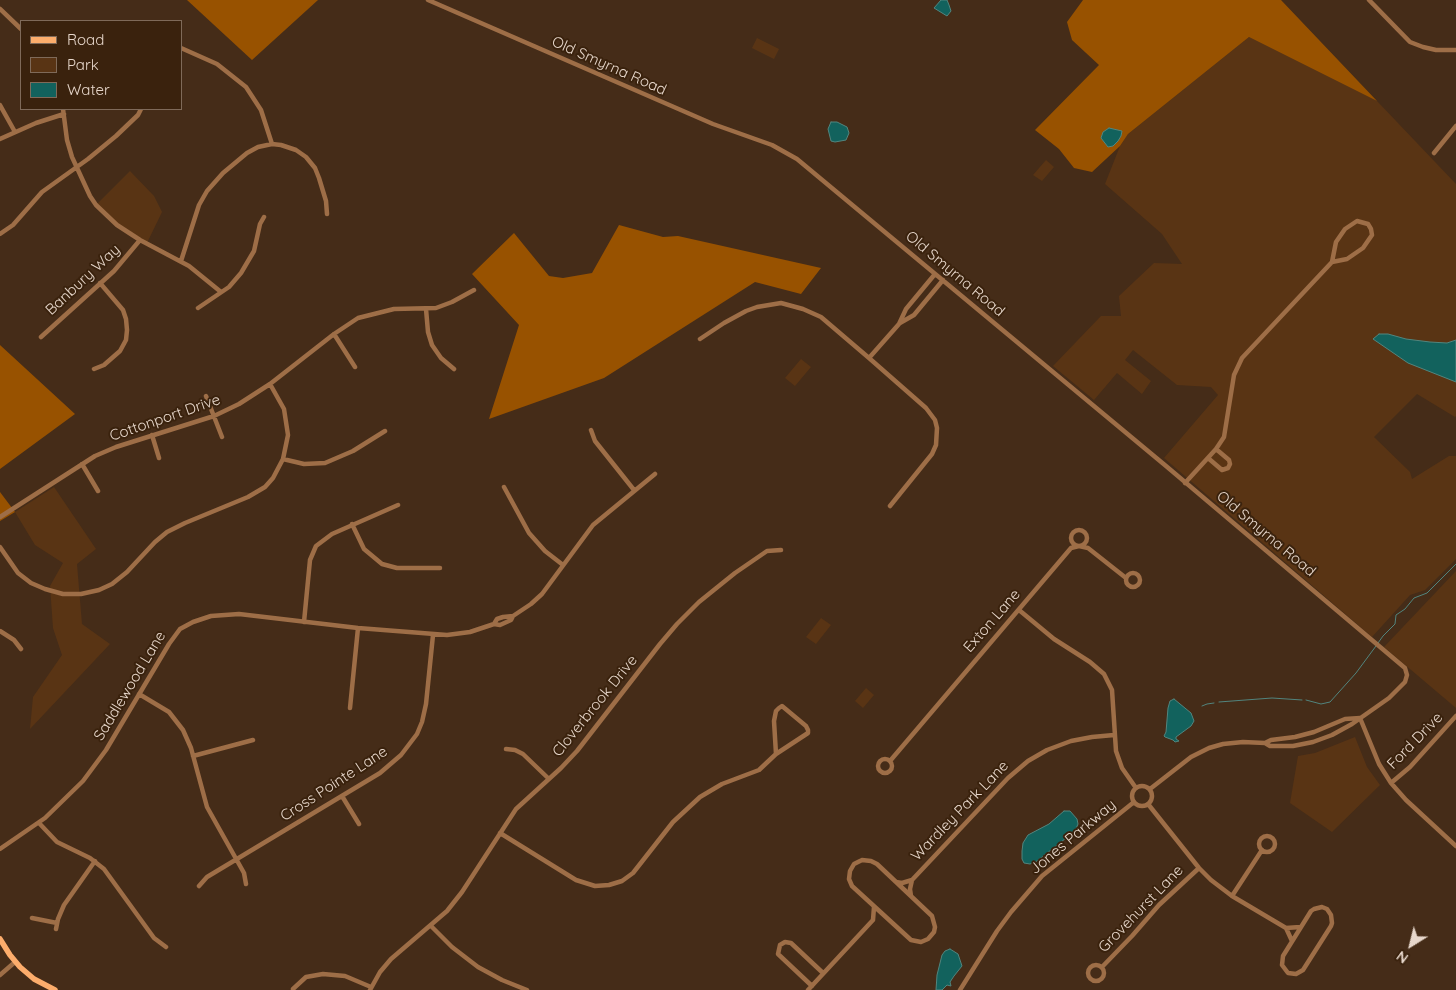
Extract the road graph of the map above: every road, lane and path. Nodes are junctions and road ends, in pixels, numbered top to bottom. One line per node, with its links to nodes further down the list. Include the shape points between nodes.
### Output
1 (428, 0): 22 (street, Old Smyrna Road, via 718,127 783,150 813,171)
2 (1369, 0): 6 (street, via 1410,42 1423,48)
3 (1, 12): 4 (street)
4 (20, 28)
5 (182, 48): 13 (street, via 217,64 246,86 262,110)
6 (1456, 50)
7 (0, 105): 11 (street)
8 (140, 110): 15 (street, via 116,136)
9 (64, 112): 11 (street); 15 (street, via 67,140)
10 (1456, 126): 14 (street)
11 (15, 132): 12 (street)
12 (0, 139)
13 (272, 144): 16 (street, via 296,150 310,161 321,184); 20 (street, via 247,153 210,187 200,202)
14 (1434, 153)
15 (76, 167): 18 (street, via 42,192 15,223); 19 (street, via 96,205 117,225)
16 (327, 214)
17 (264, 217): 26 (street, via 248,263)
18 (0, 234)
19 (140, 240): 20 (street); 24 (street, Banbury Way)
20 (181, 261): 26 (street)
21 (1332, 262): 21 (street, via 1336,242 1345,229 1357,221 1368,224 1372,235 1363,248 1351,257); 27 (street)
22 (935, 274): 23 (street, Old Smyrna Road); 31 (street, via 906,309)
23 (943, 280): 31 (street, via 914,315); 52 (street, Old Smyrna Road)
24 (100, 284): 33 (street, Banbury Way); 37 (street, via 123,310 128,330 120,351)
25 (474, 290): 29 (street, Cottonport Drive, via 447,304)
26 (221, 292): 28 (street)
27 (1290, 306): 30 (street); 46 (street, via 1238,366 1226,430)
28 (198, 308)
29 (426, 309): 32 (street, Cottonport Drive, via 386,310 358,318); 38 (street, via 432,345)
30 (1295, 310)
31 (899, 324): 35 (street)
32 (334, 334): 36 (street); 39 (street, Cottonport Drive)
33 (41, 336)
34 (700, 339): 35 (street, via 746,311 781,304 821,317)
35 (869, 358): 57 (street, via 926,408 937,428 932,454)
36 (355, 368)
37 (94, 369)
38 (454, 369)
39 (270, 384): 41 (street, Cottonport Drive); 49 (street, via 287,419 288,442)
40 (206, 396): 41 (street)
41 (214, 416): 44 (street, Cottonport Drive); 45 (street)
42 (591, 430): 54 (street, via 596,444)
43 (385, 431): 49 (street, via 353,451 325,463 304,464)
44 (152, 435): 47 (street); 50 (street, Cottonport Drive, via 116,447)
45 (222, 437)
46 (1216, 449): 48 (street); 48 (street, via 1229,460 1228,468 1222,470)
47 (159, 458)
48 (1208, 458): 52 (street)
49 (283, 459): 60 (street, via 273,478 260,491 170,530 124,576 99,590 70,594 44,590 18,573)
50 (82, 464): 55 (street); 58 (street, Cottonport Drive)
51 (655, 474): 54 (street, Saddlewood Lane)
52 (1186, 483): 74 (street, Old Smyrna Road, via 1405,668 1406,682 1384,703)
53 (504, 487): 62 (street, via 529,533)
54 (634, 490): 62 (street, Saddlewood Lane, via 593,525)
55 (98, 491)
56 (398, 505): 59 (street)
57 (890, 506)
58 (0, 516)
59 (352, 524): 63 (street, via 364,549 382,564 397,568); 66 (street, via 324,538 313,552)
60 (0, 547)
61 (781, 550): 82 (street, Cloverbrook Drive, via 767,551 693,608 660,644 578,751)
62 (563, 565): 69 (street, Saddlewood Lane, via 535,600 506,623 465,633)
63 (440, 568)
64 (1126, 578): 65 (street, Exton Lane, via 1090,549 1071,548)
65 (1019, 610): 75 (street, via 1104,674 1112,690); 81 (street, Exton Lane)
66 (304, 622): 67 (street, Saddlewood Lane); 71 (street, Saddlewood Lane, via 234,614 195,620 176,634)
67 (358, 628): 69 (street, Saddlewood Lane); 72 (street)
68 (0, 632): 70 (street)
69 (433, 634): 86 (street, Cross Pointe Lane, via 425,710 418,731 391,764)
70 (21, 649)
71 (139, 694): 80 (street, via 174,717 186,735); 89 (street, Saddlewood Lane, via 90,773)
72 (350, 708)
73 (1456, 716): 83 (street, Ford Drive, via 1414,763)
74 (1360, 718): 77 (street, via 1345,719 1314,732); 77 (street, via 1313,742 1282,747); 83 (street, via 1378,764)
75 (1114, 735): 84 (street, via 1118,759); 98 (street, Wardley Park Lane, via 1080,738 1028,761 1003,783)
76 (253, 740): 80 (street)
77 (1266, 743): 85 (street, via 1230,743 1209,748 1191,757)
78 (506, 749): 82 (street, via 523,754)
79 (776, 754): 79 (street, via 808,732 806,726 782,706 776,711 774,721); 91 (street, via 759,770 722,784 700,797 673,822 633,873 609,885 595,886 576,880)
80 (193, 756): 95 (street, via 208,808)
81 (890, 761)
82 (549, 779): 91 (street, Cloverbrook Drive, via 518,806)
83 (1391, 783): 92 (street)
84 (1136, 788): 85 (street, via 1144,785); 87 (street, via 1132,795)
85 (1150, 789): 88 (street, via 1152,799)
86 (342, 796): 90 (street); 95 (street, Cross Pointe Lane)
87 (1134, 802): 88 (street, via 1142,806); 126 (street, Jones Parkway, via 1042,876 1003,924)
88 (1148, 804): 97 (street)
89 (39, 823): 93 (street, Saddlewood Lane); 96 (street, via 61,844)
90 (359, 824)
91 (500, 832): 109 (street, Cloverbrook Drive, via 457,899)
92 (1456, 846)
93 (0, 849)
94 (1262, 850): 103 (street)
95 (236, 859): 100 (street); 101 (street, Cross Pointe Lane)
96 (95, 861): 108 (street, via 64,905); 115 (street, via 110,876 157,941)
97 (1199, 868): 103 (street); 117 (street, Grovehurst Lane, via 1159,905)
98 (912, 880): 99 (street, Wardley Park Lane); 102 (street, Wardley Park Lane)
99 (896, 882): 102 (street); 104 (street, via 871,861 862,860 853,865 849,875 851,884)
100 (246, 884)
101 (199, 886)
102 (910, 896): 106 (street, via 934,920 935,930 930,938 921,942 911,940)
103 (1232, 896): 111 (street)
104 (874, 907): 106 (street); 107 (street)
105 (32, 918): 108 (street)
106 (887, 919): 107 (street)
107 (873, 920): 118 (street)
108 (57, 923): 112 (street)
109 (431, 926): 121 (street, Cloverbrook Drive, via 391,959); 124 (street, via 478,967)
110 (1300, 927): 111 (street); 114 (street); 114 (street, via 1314,909 1324,908 1331,914 1332,923 1305,967 1300,973 1293,974 1286,971 1281,961)
111 (1286, 928): 114 (street)
112 (56, 929)
113 (0, 939): 116 (main road)
114 (1292, 941)
115 (166, 947)
116 (15, 962): 119 (street); 123 (main road, via 34,979)
117 (1102, 967)
118 (824, 973): 120 (street); 120 (street, via 791,943 780,945 778,954)
119 (0, 975)
120 (812, 986): 125 (street)
121 (370, 988): 122 (street, via 345,976 323,974 306,977)
122 (293, 989)
123 (55, 990)
124 (527, 990)
125 (808, 990)
126 (960, 990)

